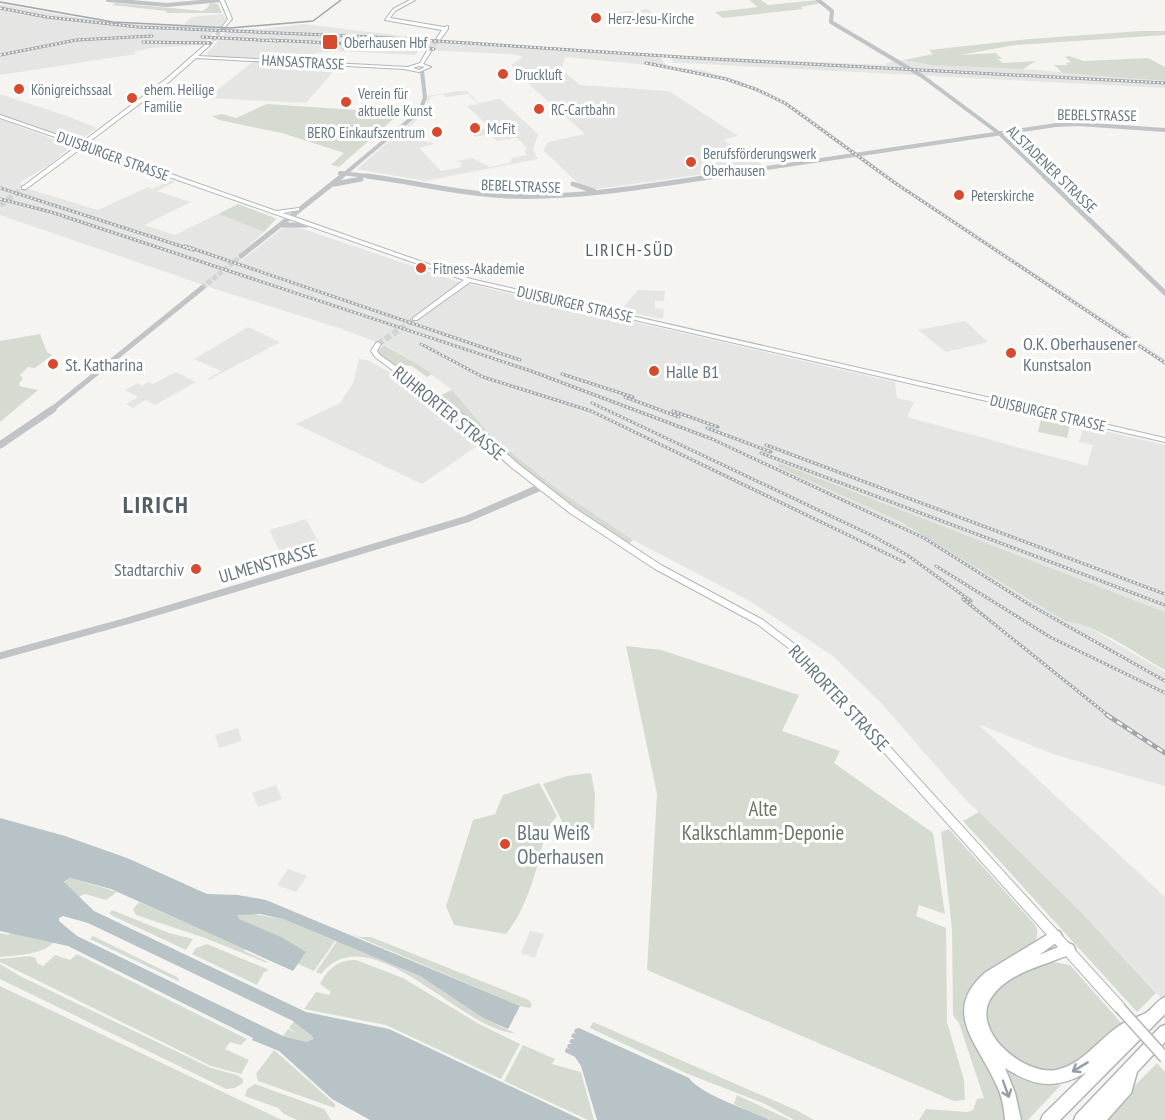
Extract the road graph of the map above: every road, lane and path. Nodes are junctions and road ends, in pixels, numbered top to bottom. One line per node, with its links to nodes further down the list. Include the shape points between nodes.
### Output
1 (108, 0): 4 (street, via 159,5)
2 (412, 0): 5 (main road, via 387,18)
3 (818, 0): 17 (street, ALSTADENER STRASSE, via 832,11 831,22 915,71)
4 (223, 2): 7 (main road, via 230,19)
5 (404, 22): 6 (main road); 8 (main road)
6 (425, 26): 8 (main road); 8 (main road, via 439,36)
7 (224, 27)
8 (445, 28)
9 (208, 45): 11 (main road)
10 (430, 50): 12 (main road)
11 (196, 57): 13 (main road, HANSASTRASSE); 18 (main road)
12 (421, 64): 13 (main road, HANSASTRASSE); 14 (main road, via 429,67)
13 (410, 68): 14 (main road, HANSASTRASSE)
14 (419, 71): 21 (street, via 425,98 419,112)
15 (0, 116): 18 (main road, DUISBURGER STRASSE)
16 (1165, 130): 17 (street, BEBELSTRASSE, via 1078,124)
17 (999, 134): 23 (street, BEBELSTRASSE); 41 (street, ALSTADENER STRASSE)
18 (81, 145): 19 (main road, DUISBURGER STRASSE); 20 (main road)
19 (99, 151): 20 (main road); 31 (main road, DUISBURGER STRASSE)
20 (68, 156): 28 (main road)
21 (341, 175): 22 (street, BEBELSTRASSE); 24 (street); 26 (street, BEBELSTRASSE); 30 (street)
22 (361, 178): 24 (street); 27 (street, BEBELSTRASSE)
23 (698, 180): 27 (street, BEBELSTRASSE, via 588,198 540,201 478,198); 29 (street, BEBELSTRASSE)
24 (333, 184): 32 (street)
25 (573, 184): 29 (street)
26 (424, 185): 27 (street); 29 (street, BEBELSTRASSE, via 513,197)
27 (414, 186)
28 (24, 188)
29 (603, 192)
30 (297, 209): 31 (main road); 32 (street)
31 (270, 211): 32 (main road, DUISBURGER STRASSE)
32 (288, 218): 33 (main road, DUISBURGER STRASSE); 34 (street); 35 (street)
33 (306, 225): 34 (street); 37 (main road, DUISBURGER STRASSE)
34 (280, 226): 35 (street)
35 (265, 237): 36 (street)
36 (241, 256)
37 (469, 280): 38 (main road, DUISBURGER STRASSE); 40 (main road)
38 (488, 285): 40 (main road); 44 (main road, DUISBURGER STRASSE)
39 (202, 288): 45 (street, via 49,412)
40 (456, 291): 42 (main road)
41 (1165, 293)
42 (415, 318)
43 (378, 344): 46 (main road, RUHRORTER STRASSE, via 374,351 377,356 461,417)
44 (1165, 440)
45 (0, 445)
46 (541, 487): 47 (street, ULMENSTRASSE, via 467,519); 48 (main road, RUHRORTER STRASSE, via 641,556 760,622 798,651)
47 (0, 657)
48 (1055, 936): 49 (main road, RUHRORTER STRASSE); 55 (highway, one-way to 55, via 984,980 972,998 973,1028 1005,1084)
49 (1068, 949): 51 (highway, one-way to 49, via 1125,1028 1084,1067 1067,1074 1044,1078 1009,1065 984,1033 980,1020 982,998 997,982 1041,958); 53 (main road, RUHRORTER STRASSE, bridge)
50 (1165, 1004): 51 (highway)
51 (1149, 1019): 56 (highway)
52 (1165, 1032): 54 (highway)
53 (1165, 1058)
54 (1130, 1070): 57 (highway); 58 (highway, via 1126,1088)
55 (1012, 1120)
56 (1049, 1120)
57 (1082, 1120)
58 (1097, 1120)

